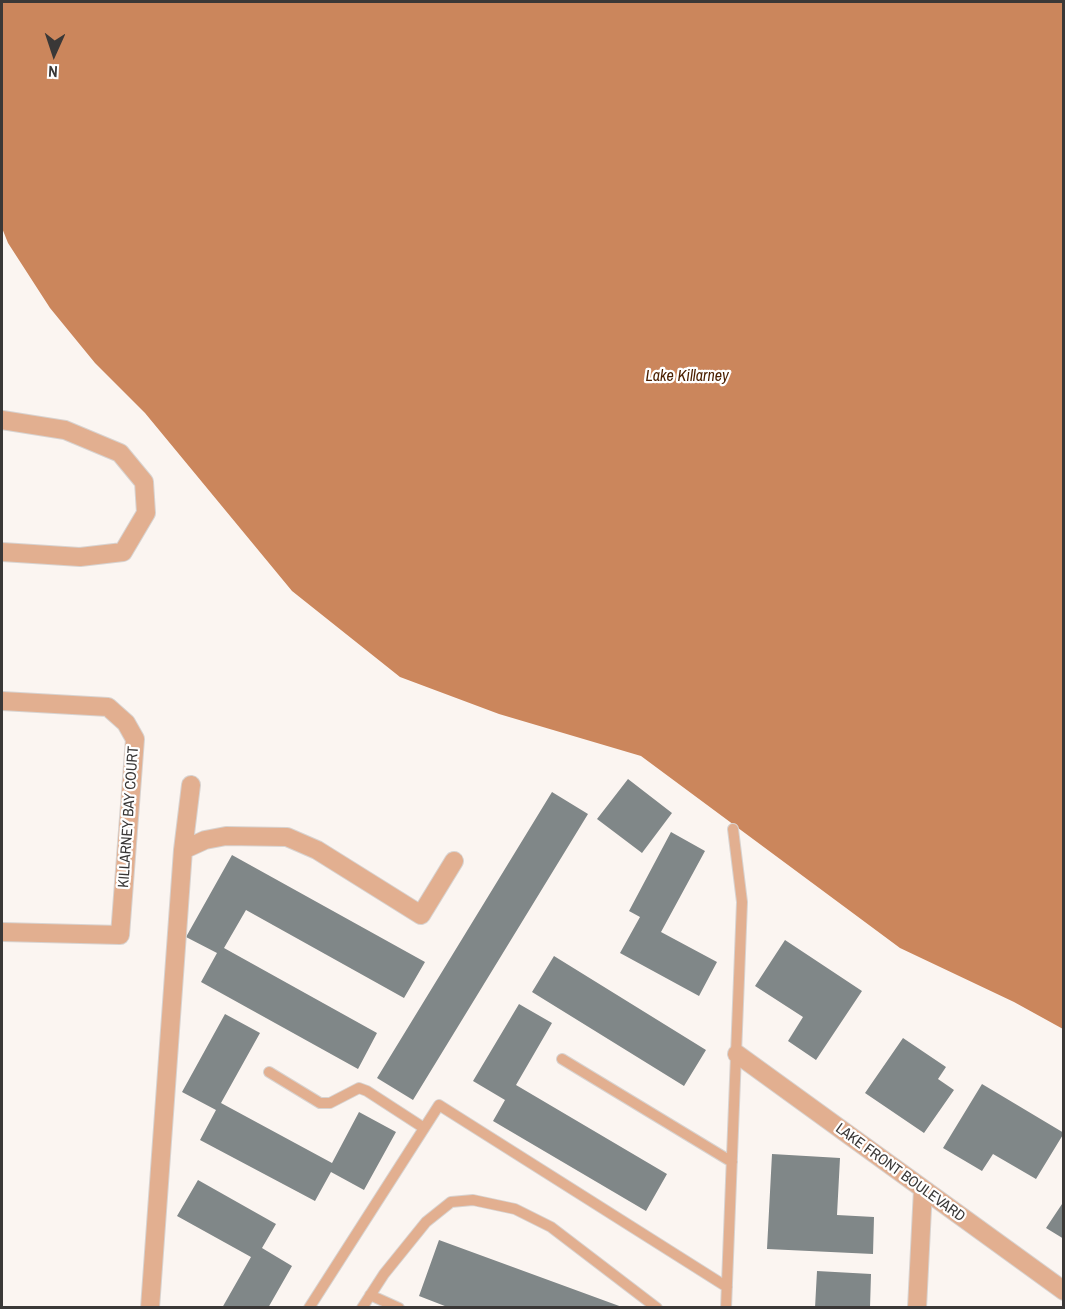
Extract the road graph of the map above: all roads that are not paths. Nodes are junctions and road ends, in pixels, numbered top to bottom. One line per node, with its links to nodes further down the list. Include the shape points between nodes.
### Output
1 (2, 420): 2 (street, via 65,430 120,453 144,482 146,513 123,552 80,557)
2 (2, 552)
3 (2, 701): 8 (street, KILLARNEY BAY COURT, via 108,707 126,723 135,739 120,935)
4 (191, 785): 6 (street)
5 (733, 829): 9 (lane, via 742,902)
6 (183, 850): 7 (street, via 226,836 287,837 317,850 421,915); 18 (street)
7 (454, 861)
8 (2, 932)
9 (737, 1054): 13 (lane); 14 (street, LAKE FRONT BOULEVARD)
10 (562, 1059): 13 (lane)
11 (269, 1072): 12 (lane, via 320,1103 330,1104 359,1088)
12 (424, 1128): 15 (lane, via 439,1105); 19 (lane)
13 (732, 1162): 15 (lane)
14 (923, 1189): 16 (street, LAKE FRONT BOULEVARD); 24 (street)
15 (727, 1287): 23 (lane)
16 (1064, 1291)
17 (370, 1295): 20 (lane); 21 (lane); 22 (lane, via 426,1222 451,1202 473,1200 515,1209 551,1227)
18 (150, 1308)
19 (309, 1308)
20 (362, 1308)
21 (399, 1308)
22 (657, 1308)
23 (726, 1308)
24 (917, 1308)

